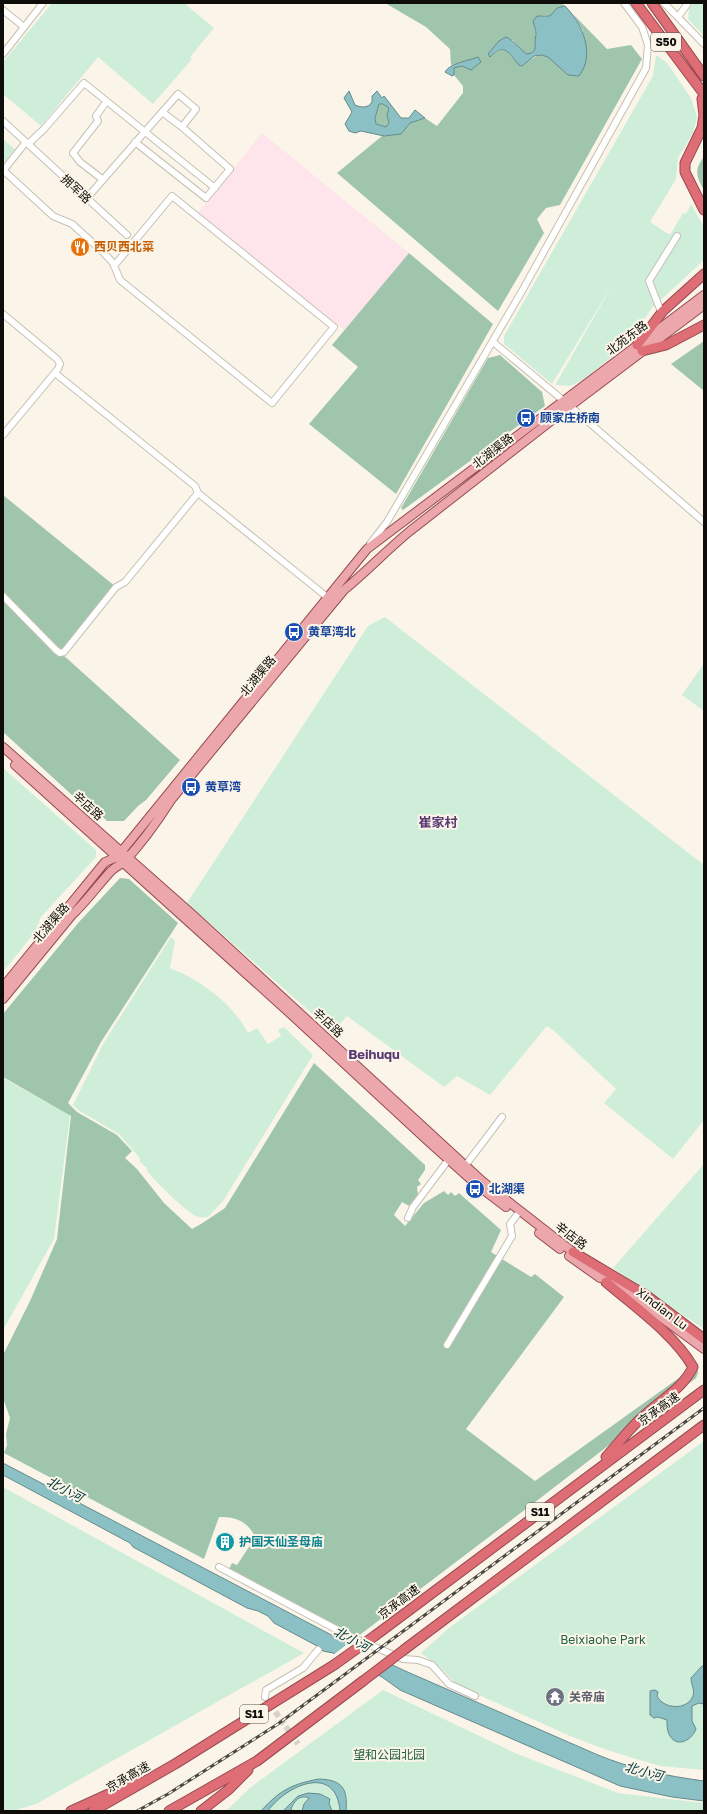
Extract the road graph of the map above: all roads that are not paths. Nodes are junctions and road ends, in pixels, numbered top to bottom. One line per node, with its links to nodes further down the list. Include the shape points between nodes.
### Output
1 (43, 3): 9 (street)
2 (624, 3): 39 (street, via 642,27 648,46 646,68)
3 (636, 3): 15 (highway, S50, via 695,81)
4 (652, 3): 12 (highway, S50)
5 (664, 3): 8 (street)
6 (688, 3): 8 (street)
7 (3, 10): 9 (street)
8 (678, 17): 10 (street)
9 (24, 27): 11 (street)
10 (704, 44)
11 (3, 54)
12 (691, 55): 13 (highway); 14 (highway, S50)
13 (704, 72)
14 (704, 76)
15 (703, 99): 29 (highway, via 702,128 685,163 685,172)
16 (106, 102): 20 (street); 22 (street, via 84,83 44,129); 25 (street, via 96,116 98,121 73,153 80,162)
17 (162, 112): 19 (street); 19 (street, via 178,94 181,95 196,109); 20 (street)
18 (3, 121): 22 (street, 拥军路)
19 (182, 127): 26 (street, via 230,169)
20 (144, 131): 21 (street); 26 (street)
21 (135, 142): 25 (street); 26 (street, via 206,198)
22 (27, 143): 24 (street); 27 (street, 拥军路)
23 (704, 143): 28 (highway, via 692,152 688,162 688,173)
24 (3, 170): 32 (street, via 53,216 72,224 103,252)
25 (102, 179): 27 (street)
26 (215, 188)
27 (86, 199): 30 (street, 拥军路)
28 (704, 203)
29 (704, 210)
30 (127, 235)
31 (676, 236): 36 (street, via 649,281)
32 (114, 266): 32 (street, via 172,196 334,327 272,403 120,280)
33 (704, 274): 40 (highway, via 663,311)
34 (704, 296): 40 (main road, 北苑东路)
35 (704, 305): 40 (main road, 北苑东路)
36 (660, 309)
37 (3, 314): 41 (street, via 57,359 60,364)
38 (704, 324): 40 (highway, via 666,345)
39 (493, 342): 42 (street); 46 (street, via 387,522)
40 (640, 348): 42 (main road, 北苑东路)
41 (55, 372): 43 (street); 44 (street, via 195,486)
42 (567, 403): 45 (street); 46 (main road, 北湖渠路); 51 (main road, 北湖渠路, via 410,531 344,590 171,800 157,823)
43 (3, 435)
44 (198, 493): 47 (street, via 125,582 116,587 64,652 56,650); 48 (street)
45 (704, 522)
46 (367, 549): 48 (main road, 北湖渠路)
47 (3, 596)
48 (327, 597): 51 (main road, 北湖渠路)
49 (3, 747): 51 (main road, 辛店路)
50 (3, 754): 51 (main road, 辛店路)
51 (122, 857): 52 (main road, 北湖渠路, via 105,862); 53 (main road, 北湖渠路); 55 (main road, 辛店路)
52 (3, 987)
53 (3, 999)
54 (502, 1117): 57 (street)
55 (408, 1118): 56 (main road, 辛店路); 57 (main road, 辛店路)
56 (448, 1159): 58 (main road, 辛店路); 59 (street, via 413,1207)
57 (466, 1166): 60 (main road, 辛店路)
58 (516, 1215): 61 (main road, 辛店路); 63 (street, via 510,1224 512,1236)
59 (408, 1218)
60 (573, 1252): 62 (highway, via 647,1296); 64 (main road, 辛店路)
61 (608, 1286): 65 (main road, Xindian Lu); 68 (highway, via 671,1338 694,1367 689,1377 645,1414)
62 (704, 1339)
63 (447, 1345)
64 (704, 1349)
65 (704, 1355)
66 (704, 1390): 68 (highway, 京承高速 / S11)
67 (703, 1426): 73 (highway, S11, bridge)
68 (593, 1472): 74 (highway, 京承高速 / S11, bridge, via 334,1664)
69 (219, 1567): 71 (street, via 349,1636 403,1659 418,1660 432,1665 449,1684)
70 (318, 1650): 72 (street, via 303,1668 266,1690)
71 (475, 1696)
72 (265, 1697)
73 (257, 1761): 77 (highway, S11); 78 (highway, via 228,1790)
74 (175, 1764): 75 (highway); 76 (highway, 京承高速 / S11)
75 (71, 1811)
76 (92, 1811)
77 (169, 1811)
78 (201, 1811)

